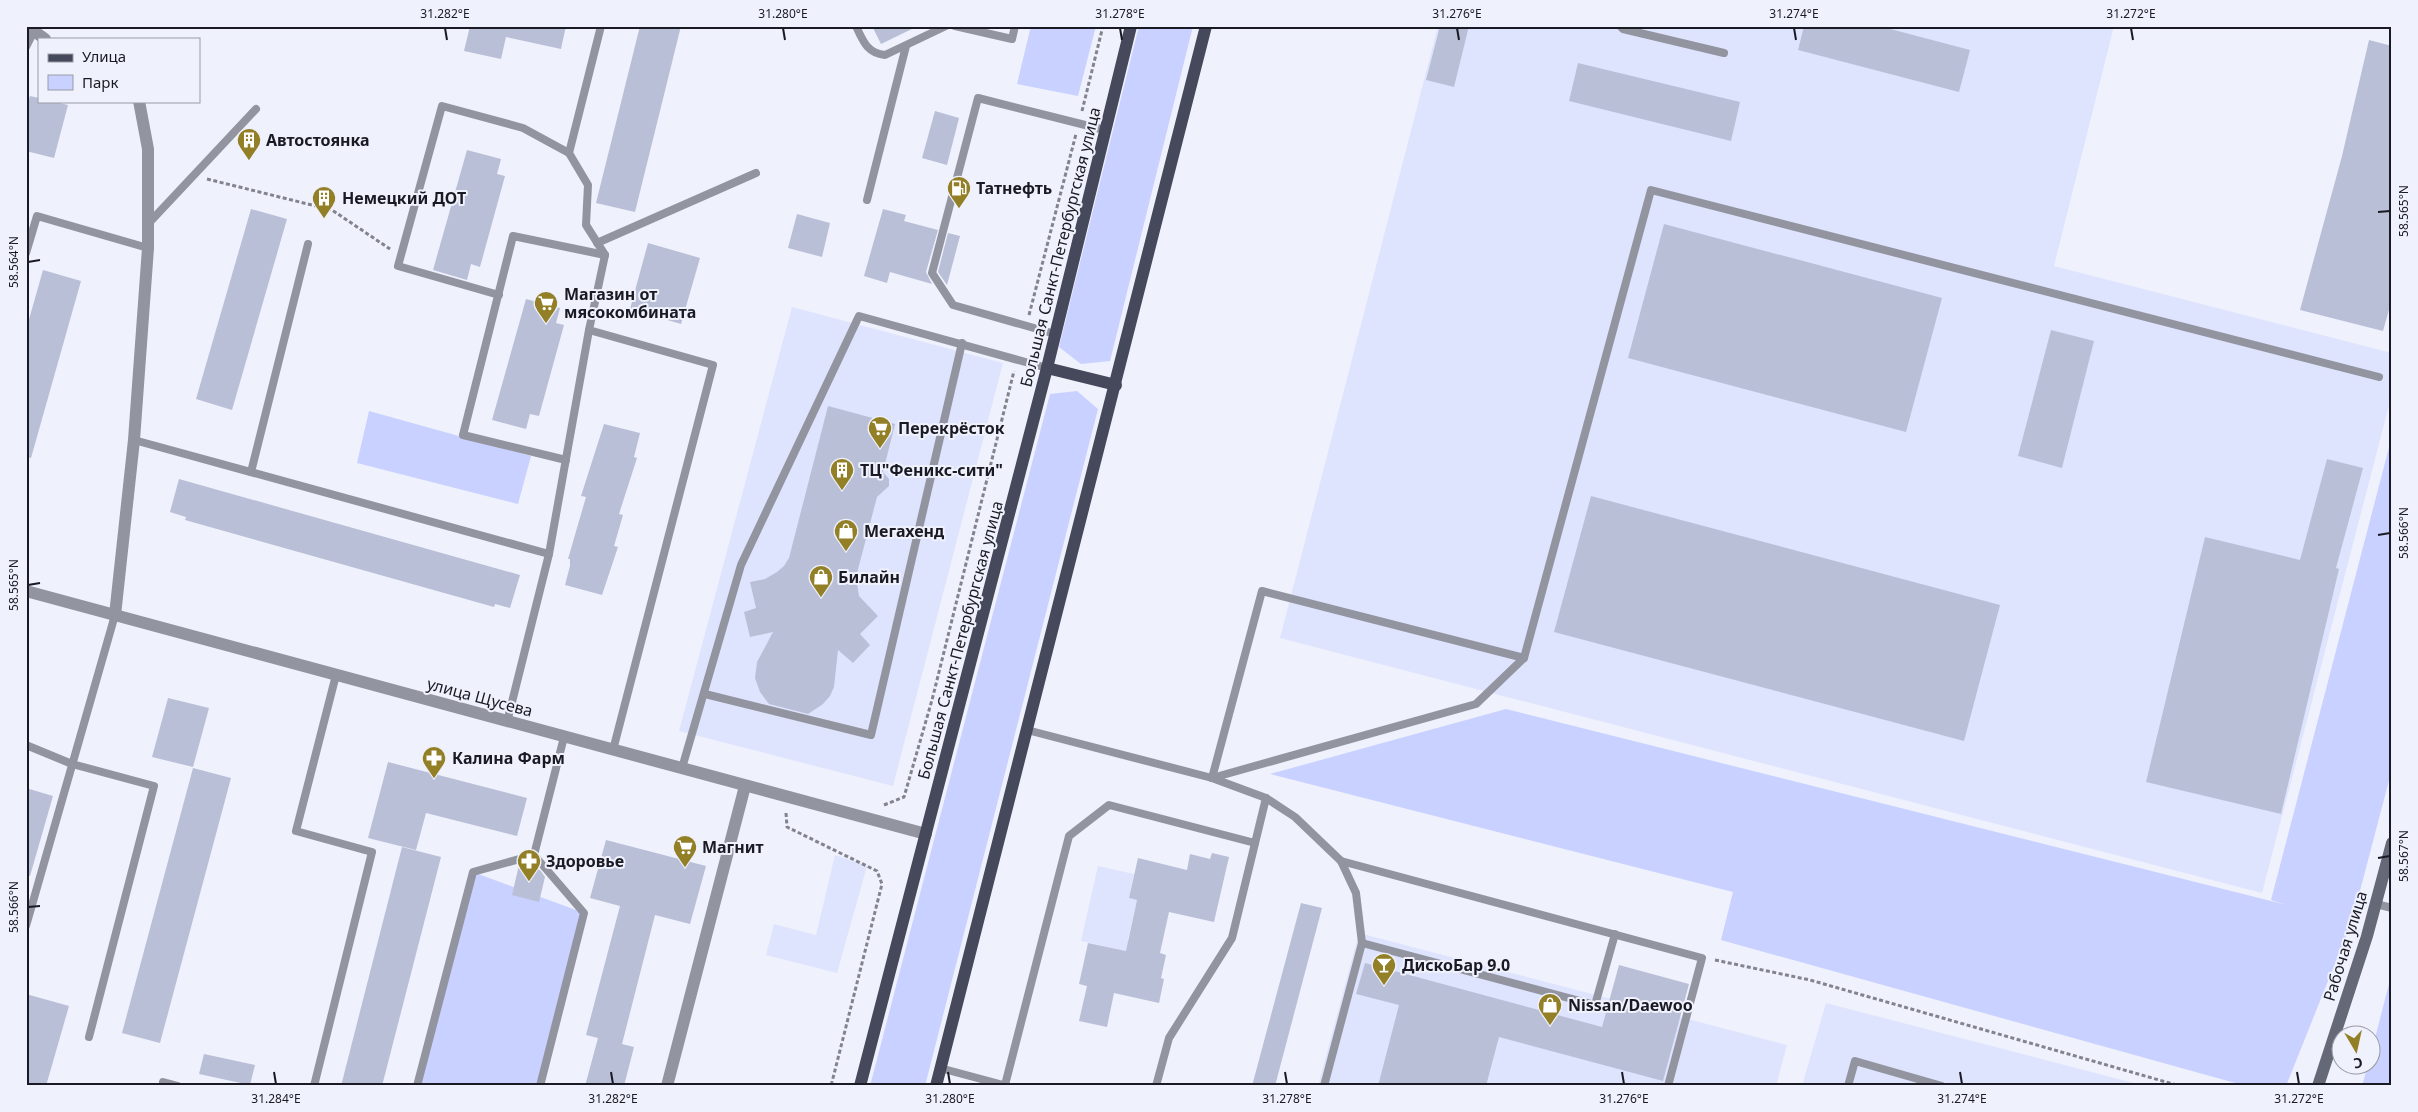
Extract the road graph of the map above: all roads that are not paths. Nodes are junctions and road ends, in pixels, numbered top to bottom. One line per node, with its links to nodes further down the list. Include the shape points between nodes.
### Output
1 (601, 26): 17 (lane)
2 (856, 26): 11 (lane, via 867,47 876,54 885,55)
3 (946, 26): 11 (lane)
4 (955, 26): 5 (lane, via 1012,40)
5 (1015, 26)
6 (1131, 26): 16 (main road, Большая Санкт-Петербургская улица)
7 (1206, 26): 32 (main road)
8 (1620, 26): 13 (lane)
9 (30, 28): 10 (street); 12 (lane)
10 (44, 38)
11 (906, 46): 19 (lane)
12 (26, 47)
13 (1724, 53)
14 (138, 102): 20 (street, via 148,149)
15 (256, 109): 20 (lane)
16 (1105, 130): 28 (main road, Большая Санкт-Петербургская улица); 28 (lane, via 978,98 932,273 953,305)
17 (569, 152): 21 (lane, via 588,185 586,225); 26 (lane, via 523,128 442,106 398,266)
18 (756, 173): 21 (lane)
19 (867, 200)
20 (148, 224): 23 (street)
21 (597, 243): 25 (lane)
22 (308, 244): 35 (lane)
23 (148, 248): 24 (lane, via 37,216); 33 (street)
24 (26, 253)
25 (605, 255): 26 (lane, via 513,236); 27 (lane)
26 (499, 295): 34 (lane, via 463,435)
27 (589, 330): 34 (lane); 46 (lane, via 713,365)
28 (1055, 334): 30 (main road, Большая Санкт-Петербургская улица)
29 (962, 343): 30 (lane); 41 (lane, via 859,316 741,565); 41 (lane, via 871,736)
30 (1047, 368): 32 (main road); 52 (main road, Большая Санкт-Петербургская улица)
31 (2380, 378): 39 (lane, via 1651,190)
32 (1116, 385): 43 (main road)
33 (134, 440): 35 (lane); 38 (street)
34 (566, 460): 36 (lane)
35 (251, 472): 36 (lane)
36 (549, 554): 42 (lane)
37 (26, 591): 38 (street, улица Щусева)
38 (115, 615): 40 (street, улица Щусева); 47 (lane)
39 (1524, 658): 49 (lane, via 1476,704); 49 (lane, via 1262,591)
40 (336, 675): 42 (street, улица Щусева); 67 (lane, via 296,832 372,852)
41 (705, 694): 48 (lane)
42 (507, 722): 44 (street, улица Щусева)
43 (1027, 730): 49 (lane); 63 (main road)
44 (564, 737): 46 (street, улица Щусева); 55 (lane)
45 (26, 745): 47 (lane)
46 (614, 750): 48 (street, улица Щусева)
47 (72, 764): 59 (lane); 62 (lane, via 154,786)
48 (682, 768): 50 (street, улица Щусева)
49 (1212, 778): 51 (lane)
50 (744, 786): 52 (street, улица Щусева); 70 (street)
51 (1266, 798): 53 (lane); 56 (lane, via 1295,817)
52 (926, 834): 71 (main road, Большая Санкт-Петербургская улица)
53 (1254, 843): 65 (lane, via 1108,805 1069,836); 73 (lane, via 1232,938 1169,1038)
54 (2392, 843): 57 (main road, Рабочая улица)
55 (534, 855): 68 (lane, via 473,872); 69 (lane, via 584,913)
56 (1340, 861): 60 (lane); 61 (lane, via 1356,893)
57 (2376, 904): 58 (lane); 78 (main road, Рабочая улица)
58 (2392, 908)
59 (26, 926)
60 (1615, 934): 61 (lane, via 1595,1005); 75 (lane, via 1702,958)
61 (1362, 943): 74 (lane)
62 (89, 1038)
63 (940, 1068): 65 (lane); 72 (main road)
64 (163, 1082): 66 (lane)
65 (1006, 1085)
66 (178, 1086)
67 (314, 1086)
68 (417, 1086)
69 (540, 1086)
70 (666, 1086)
71 (860, 1086)
72 (936, 1086)
73 (1156, 1086)
74 (1324, 1086)
75 (1668, 1086)
76 (1848, 1086): 77 (lane, via 1855,1061)
77 (1942, 1086)
78 (2318, 1086)

